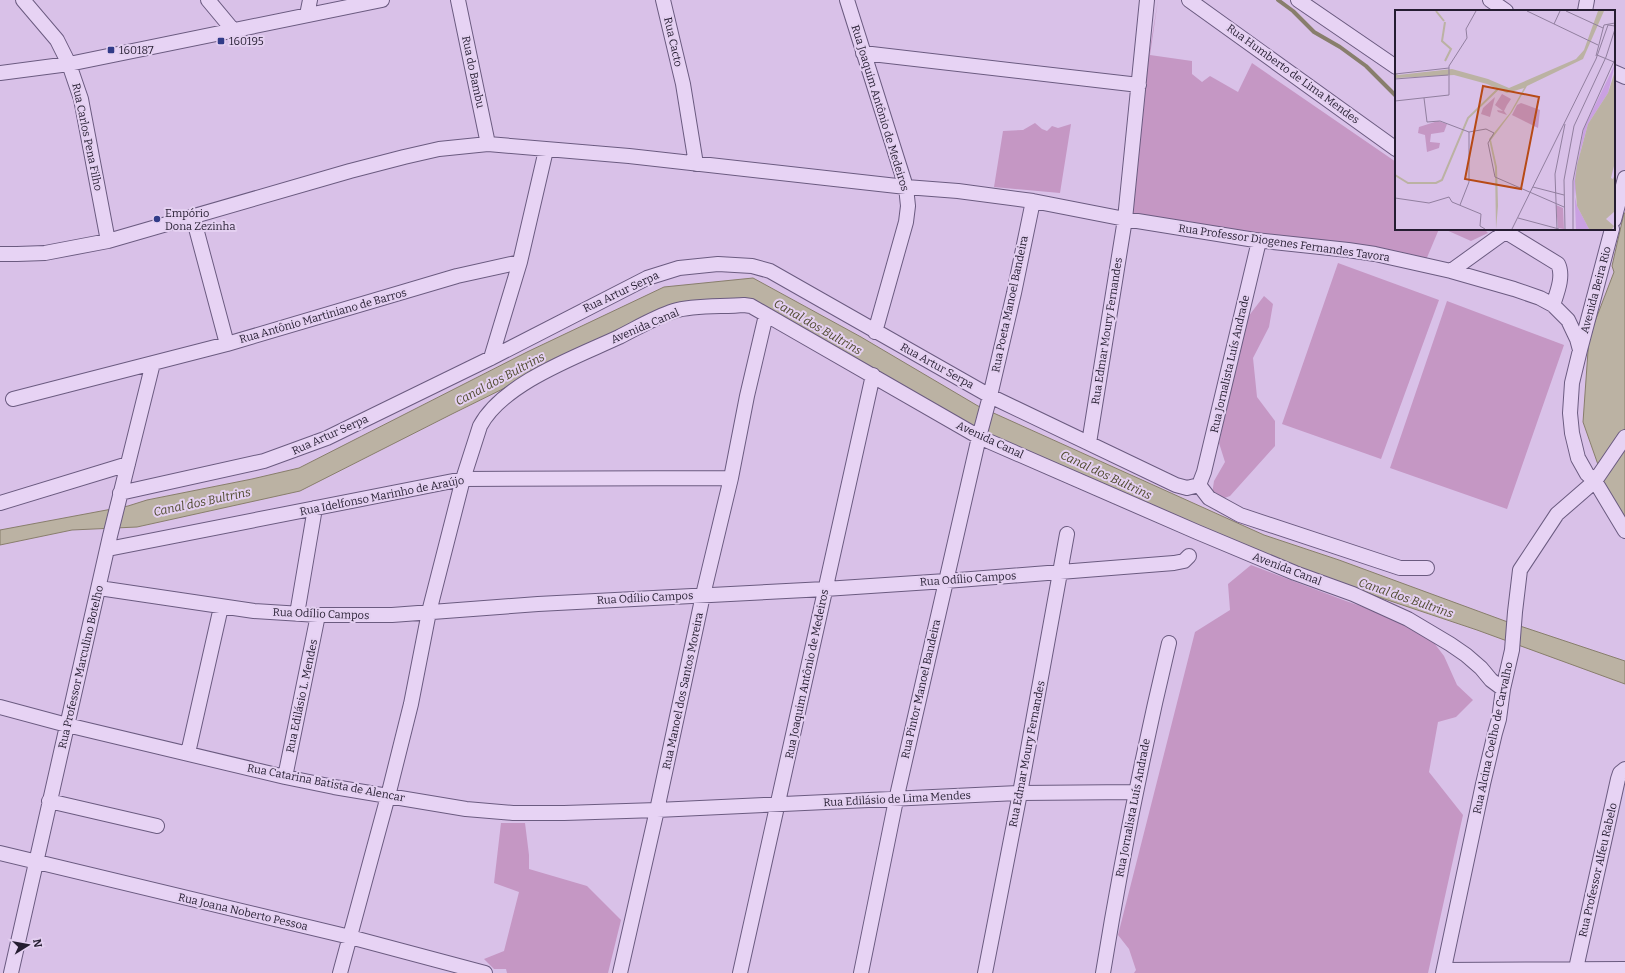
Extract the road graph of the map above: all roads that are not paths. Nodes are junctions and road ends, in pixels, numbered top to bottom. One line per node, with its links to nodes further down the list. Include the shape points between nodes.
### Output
1 (23, 0): 18 (street, Rua Carlos Pena Filho, via 57,40)
2 (208, 0): 16 (street)
3 (310, 0): 15 (street)
4 (382, 0): 15 (street)
5 (458, 0): 24 (street, Rua do Bambu)
6 (663, 0): 27 (street, Rua Cacto, via 683,84)
7 (847, 0): 17 (street, Rua Joaquim Antônio de Medeiros)
8 (1147, 0): 23 (street, Rua Edmar Moury Fernandes)
9 (1189, 0): 25 (street, Rua Humberto de Lima Mendes)
10 (1298, 0): 19 (street)
11 (1490, 0): 13 (street)
12 (1587, 0): 14 (street)
13 (1505, 10)
14 (1585, 10)
15 (306, 15): 16 (street)
16 (232, 30): 18 (street)
17 (863, 53): 23 (street); 31 (street, Rua Joaquim Antônio de Medeiros)
18 (69, 64): 21 (street); 38 (street, Rua Carlos Pena Filho, via 81,99)
19 (1395, 66)
20 (1615, 72): 22 (street)
21 (0, 73)
22 (1625, 77)
23 (1139, 85): 35 (street, Rua Edmar Moury Fernandes)
24 (488, 144): 26 (street, Rua Professor Diogenes Fernandes Tavora); 34 (street, Rua Professor Diogenes Fernandes Tavora, via 438,149 404,157)
25 (1395, 148)
26 (546, 150): 27 (street, Rua Professor Diogenes Fernandes Tavora); 41 (street)
27 (696, 164): 31 (street, Rua Professor Diogenes Fernandes Tavora)
28 (1625, 168): 30 (street)
29 (1625, 178): 33 (street)
30 (1615, 182)
31 (906, 187): 32 (street, Rua Professor Diogenes Fernandes Tavora); 45 (street, Rua Joaquim Antônio de Medeiros, via 906,222)
32 (1033, 201): 35 (street, Rua Professor Diogenes Fernandes Tavora); 52 (street, Rua Poeta Manoel Bandeira)
33 (1615, 216)
34 (193, 217): 38 (street, Rua Professor Diogenes Fernandes Tavora); 46 (street)
35 (1125, 219): 39 (street, Rua Professor Diogenes Fernandes Tavora); 55 (street, Rua Edmar Moury Fernandes)
36 (1503, 230): 42 (street); 43 (street, via 1559,266 1560,278)
37 (1612, 230): 47 (street, Avenida Beira Rio)
38 (108, 241): 40 (street, Rua Professor Diogenes Fernandes Tavora, via 45,253)
39 (1259, 241): 42 (street, Rua Professor Diogenes Fernandes Tavora, via 1375,254); 60 (street, Rua Jornalista Luís Andrade)
40 (0, 254)
41 (520, 262): 46 (street, Rua Antônio Martiniano de Barros, via 457,276); 48 (street)
42 (1451, 272): 43 (street, Rua Professor Diogenes Fernandes Tavora, via 1528,293)
43 (1553, 305): 47 (street, Rua Professor Diogenes Fernandes Tavora, via 1568,320)
44 (766, 315): 50 (street, Avenida Canal); 57 (street, Rua Manoel dos Santos Moreira); 59 (street, Avenida Canal, via 744,305 674,311 541,374 509,393 483,420)
45 (875, 332): 48 (street, Rua Artur Serpa, via 770,271 736,264 697,265 647,278); 52 (street, Rua Artur Serpa)
46 (227, 344): 49 (street, Rua Antônio Martiniano de Barros)
47 (1580, 350): 58 (street, via 1572,383 1572,433 1578,458 1587,474)
48 (491, 358): 61 (street, Rua Artur Serpa, via 327,438 287,454)
49 (154, 363): 51 (street, Rua Antônio Martiniano de Barros); 56 (street, Rua Professor Marculino Botelho)
50 (873, 375): 53 (street, Avenida Canal, via 944,418); 72 (street, Rua Joaquim Antônio de Medeiros)
51 (13, 399)
52 (989, 402): 53 (street, Rua Pintor Manoel Bandeira); 55 (street, Rua Artur Serpa)
53 (980, 434): 70 (street, Rua Pintor Manoel Bandeira); 79 (street, Avenida Canal, via 1268,562 1382,606 1450,644)
54 (1625, 437): 58 (street, Rua Alcina Coelho de Carvalho)
55 (1089, 443): 60 (street, Rua Artur Serpa, via 1176,485 1187,488)
56 (128, 464): 61 (street, Rua Professor Marculino Botelho); 62 (street)
57 (731, 478): 59 (street, Rua Idelfonso Marinho de Araújo); 73 (street, Rua Manoel dos Santos Moreira)
58 (1598, 478): 64 (street); 79 (street, Rua Alcina Coelho de Carvalho, via 1557,514 1520,570 1512,650)
59 (464, 479): 63 (street, Rua Idelfonso Marinho de Araújo); 75 (street)
60 (1199, 485): 68 (street, via 1209,498 1240,515 1400,568)
61 (119, 497): 66 (street, Rua Professor Marculino Botelho)
62 (0, 503)
63 (315, 508): 66 (street, Rua Idelfonso Marinho de Araújo); 76 (street)
64 (1625, 531)
65 (1067, 534): 69 (street, Rua Edmar Moury Fernandes)
66 (109, 542): 71 (street, Rua Professor Marculino Botelho)
67 (1189, 556): 69 (street, Rua Odílio Campos, via 1184,561 1174,563)
68 (1427, 568)
69 (1061, 572): 70 (street, Rua Odílio Campos); 86 (street, Rua Edmar Moury Fernandes)
70 (946, 581): 72 (street, Rua Odílio Campos); 88 (street, Rua Pintor Manoel Bandeira)
71 (99, 588): 74 (street, Rua Odílio Campos); 81 (street, Rua Professor Marculino Botelho)
72 (825, 589): 73 (street, Rua Odílio Campos); 90 (street, Rua Joaquim Antônio de Medeiros)
73 (703, 594): 75 (street, Rua Odílio Campos); 91 (street, Rua Manoel dos Santos Moreira)
74 (221, 607): 76 (street, Rua Odílio Campos); 82 (street)
75 (429, 612): 77 (street, Rua Odílio Campos); 87 (street)
76 (297, 614): 77 (street, Rua Odílio Campos)
77 (318, 615): 84 (street, Rua Edilásio L. Mendes)
78 (1169, 643): 85 (street, Rua Jornalista Luís Andrade)
79 (1503, 689): 97 (street, Rua Alcina Coelho de Carvalho, via 1499,719)
80 (0, 707): 81 (street, Rua Catarina Batista de Alencar)
81 (67, 725): 82 (street, Rua Catarina Batista de Alencar); 89 (street, Rua Professor Marculino Botelho)
82 (188, 753): 84 (street, Rua Catarina Batista de Alencar)
83 (1625, 769): 98 (street, Rua Professor Alfeu Rabelo, via 1618,779)
84 (285, 777): 87 (street, Rua Catarina Batista de Alencar)
85 (1136, 792): 86 (street, Rua Edilásio de Lima Mendes); 106 (street, Rua Jornalista Luís Andrade)
86 (1020, 793): 88 (street, Rua Edilásio de Lima Mendes); 105 (street, Rua Edmar Moury Fernandes)
87 (388, 796): 91 (street, Rua Catarina Batista de Alencar, via 466,809 513,813); 95 (street)
88 (896, 800): 90 (street, Rua Edilásio de Lima Mendes); 104 (street, Rua Pintor Manoel Bandeira)
89 (49, 801): 92 (street); 94 (street, Rua Professor Marculino Botelho)
90 (779, 804): 91 (street, Rua Edilásio de Lima Mendes); 103 (street, Rua Joaquim Antônio de Medeiros)
91 (657, 810): 102 (street, Rua Manoel dos Santos Moreira)
92 (157, 826)
93 (0, 853): 94 (street, Rua Joana Noberto Pessoa)
94 (37, 862): 95 (street, Rua Joana Noberto Pessoa); 99 (street, Rua Professor Marculino Botelho)
95 (350, 937): 100 (street); 101 (street, Rua Joana Noberto Pessoa)
96 (1625, 969): 98 (street)
97 (1444, 972): 98 (street)
98 (1575, 972)
99 (11, 973)
100 (340, 973)
101 (485, 973)
102 (620, 973)
103 (740, 973)
104 (861, 973)
105 (985, 973)
106 (1103, 973)

